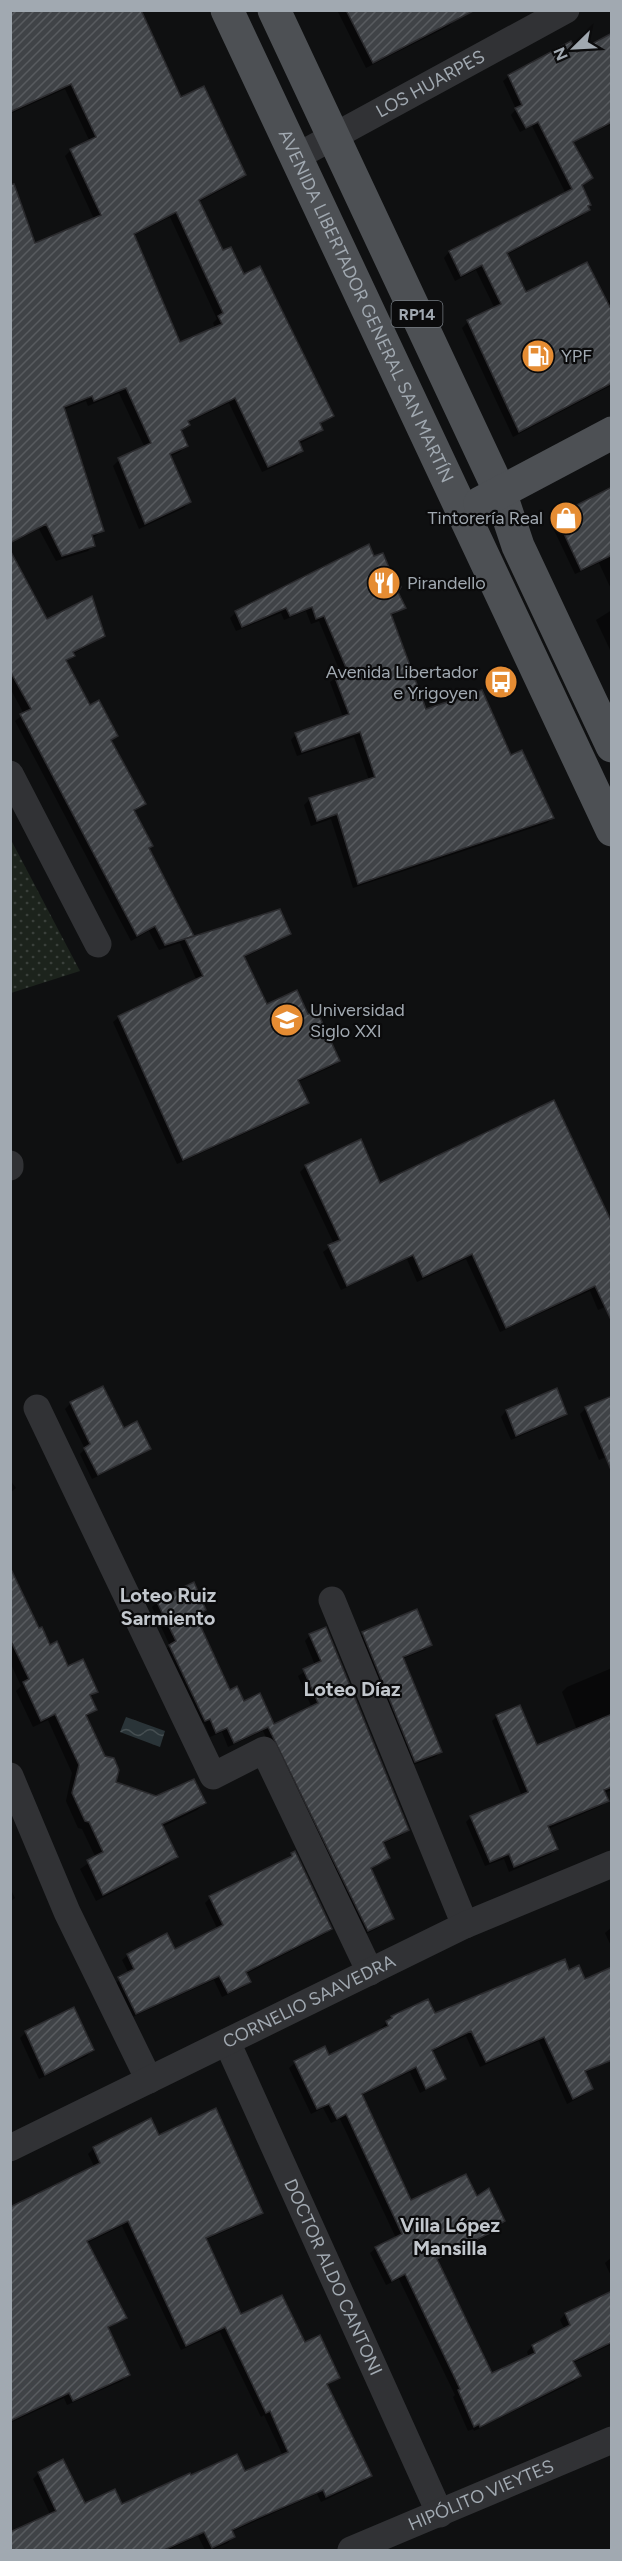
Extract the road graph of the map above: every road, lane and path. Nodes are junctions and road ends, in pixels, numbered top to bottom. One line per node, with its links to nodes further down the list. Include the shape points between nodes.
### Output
1 (227, 10): 5 (main road, AVENIDA LIBERTADOR GENERAL SAN MARTÍN / RP14)
2 (274, 10): 4 (main road, RP14)
3 (566, 10): 4 (street, LOS HUARPES)
4 (333, 137): 5 (street, LOS HUARPES); 7 (main road, RP14)
5 (296, 157): 8 (main road, AVENIDA LIBERTADOR GENERAL SAN MARTÍN / RP14)
6 (612, 433): 7 (main road)
7 (500, 492): 8 (main road); 9 (main road, RP14, via 518,546)
8 (462, 512): 11 (main road, AVENIDA LIBERTADOR GENERAL SAN MARTÍN / RP14)
9 (612, 746)
10 (10, 774): 12 (street)
11 (612, 830)
12 (98, 944)
13 (37, 1408): 18 (street, via 213,1776 264,1750)
14 (332, 1600): 17 (street)
15 (10, 1776): 20 (street, via 67,1912)
16 (612, 1864): 17 (street, CORNELIO SAAVEDRA)
17 (465, 1925): 18 (street, CORNELIO SAAVEDRA)
18 (370, 1972): 19 (street, CORNELIO SAAVEDRA)
19 (227, 2042): 20 (street, CORNELIO SAAVEDRA); 23 (street, DOCTOR ALDO CANTONI)
20 (149, 2080): 21 (street, CORNELIO SAAVEDRA)
21 (10, 2148)
22 (612, 2440): 23 (street, HIPÓLITO VIEYTES)
23 (440, 2514): 24 (street, HIPÓLITO VIEYTES)
24 (351, 2550)

